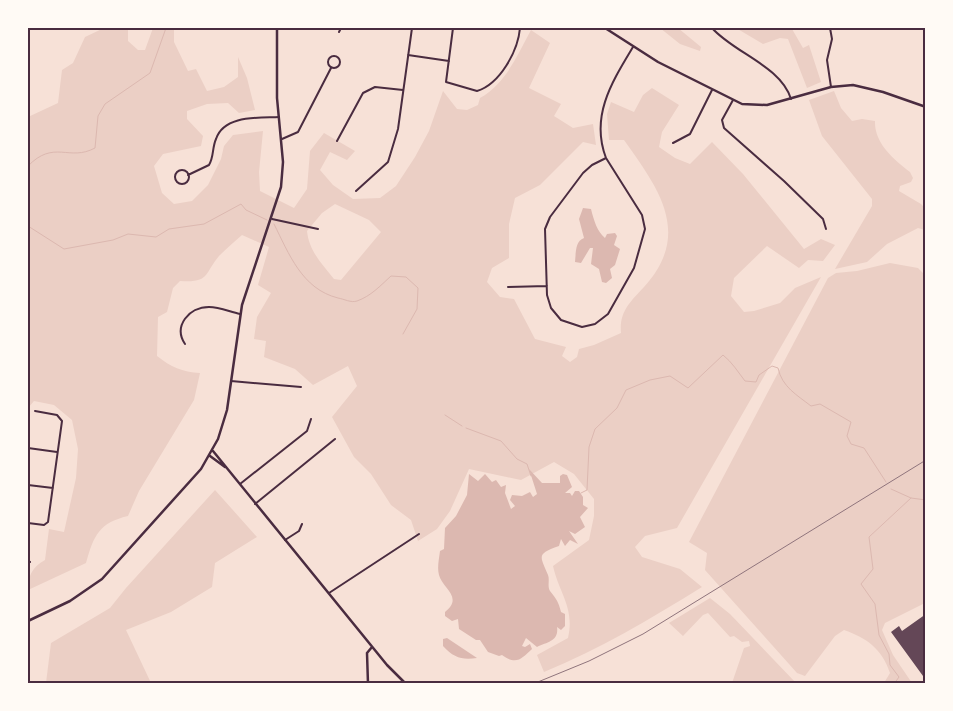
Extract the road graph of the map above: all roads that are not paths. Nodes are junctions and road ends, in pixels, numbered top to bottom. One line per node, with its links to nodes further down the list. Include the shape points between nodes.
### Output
1 (277, 28): 20 (main road)
2 (341, 28): 9 (street)
3 (412, 28): 11 (street)
4 (454, 28): 12 (street)
5 (520, 28): 12 (street, via 515,48 495,82 486,88 477,91 446,82)
6 (605, 28): 10 (main road)
7 (712, 28): 17 (street, via 731,46 780,79)
8 (830, 28): 14 (street, via 832,39 827,60)
9 (339, 32)
10 (633, 47): 16 (main road); 24 (street, via 603,103 600,136)
11 (408, 55): 12 (street); 15 (street)
12 (449, 61)
13 (331, 68): 13 (street, via 328,60 336,56 340,65); 21 (street, via 298,132)
14 (831, 87): 17 (main road); 19 (main road, via 862,86)
15 (403, 90): 22 (street, via 374,87 362,93); 26 (street, via 397,132 388,162)
16 (712, 90): 18 (main road); 23 (street, via 690,134)
17 (791, 99): 18 (main road, via 760,105)
18 (733, 100): 29 (street, via 722,120 724,128 823,219)
19 (926, 107)
20 (278, 117): 21 (main road); 25 (street, via 244,119 225,126 217,136 209,165)
21 (281, 140): 27 (main road, via 282,182)
22 (337, 141)
23 (673, 143)
24 (606, 158): 30 (street, via 583,173 547,223 544,235); 30 (street, via 644,220 644,236 632,275 608,314 595,324 582,327 568,324 555,314)
25 (188, 175): 25 (street, via 179,171 175,180 178,184 185,184)
26 (356, 190)
27 (272, 219): 28 (street); 32 (main road)
28 (318, 229)
29 (826, 229)
30 (547, 286): 31 (street)
31 (508, 287)
32 (240, 314): 33 (street, via 208,307 193,312 181,326 181,338); 34 (main road)
33 (185, 344)
34 (231, 380): 35 (street); 40 (main road, via 224,422)
35 (301, 386)
36 (35, 411): 41 (street, via 61,417)
37 (311, 419): 44 (street, via 310,427 304,433)
38 (335, 439): 47 (street)
39 (28, 448): 41 (street)
40 (213, 451): 42 (main road); 43 (main road)
41 (57, 452): 46 (street)
42 (210, 456): 43 (main road); 53 (main road, via 99,582 70,601)
43 (227, 469): 44 (main road)
44 (240, 484): 47 (main road)
45 (28, 485): 46 (street)
46 (53, 488): 48 (street, via 46,524)
47 (255, 504): 51 (main road)
48 (28, 523)
49 (302, 524): 51 (street, via 299,531)
50 (419, 534): 52 (street)
51 (285, 540): 52 (main road)
52 (329, 593): 54 (main road)
53 (28, 621)
54 (372, 647): 56 (main road, via 367,653); 57 (main road)
55 (926, 682): 58 (lane)
56 (368, 684)
57 (406, 684)
58 (923, 684)

